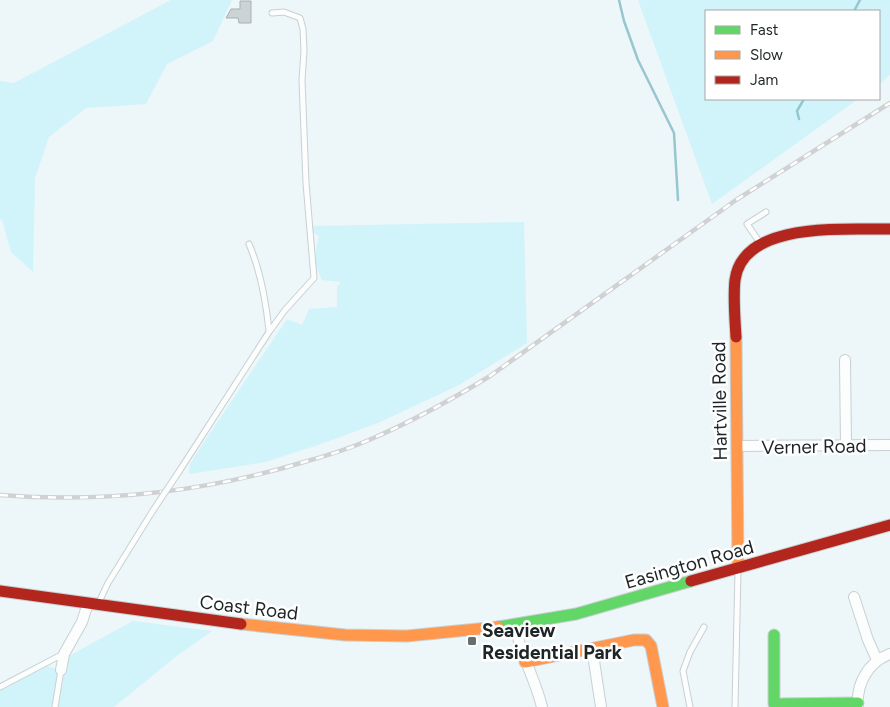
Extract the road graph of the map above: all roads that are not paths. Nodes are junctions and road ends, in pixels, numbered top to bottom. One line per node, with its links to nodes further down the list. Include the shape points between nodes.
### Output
1 (272, 13): 6 (lane, via 284,12 300,18 303,30 306,183 314,278)
2 (766, 212): 4 (lane, via 747,224)
3 (890, 229): 4 (main road, via 805,230)
4 (760, 243): 10 (main road, Hartville Road, via 744,257 735,279)
5 (249, 244): 6 (lane, via 266,303)
6 (269, 332): 15 (lane, bridge)
7 (845, 360): 8 (street)
8 (846, 445): 9 (street, Verner Road); 10 (street, Verner Road)
9 (890, 445)
10 (738, 446): 12 (main road, Hartville Road)
11 (890, 525): 12 (main road, Easington Road)
12 (738, 568): 16 (main road, Easington Road, via 576,614); 34 (lane)
13 (0, 591): 15 (main road, Coast Road)
14 (854, 596): 23 (street)
15 (92, 603): 18 (main road, Coast Road, via 345,635 407,636); 21 (street)
16 (515, 625): 18 (main road, Easington Road); 24 (street)
17 (704, 627): 33 (lane, via 683,671)
18 (495, 628)
19 (774, 635): 28 (main road)
20 (592, 648): 24 (main road); 31 (street); 32 (main road, via 646,640 651,646)
21 (64, 654): 25 (street); 26 (lane)
22 (890, 654): 23 (street)
23 (877, 660): 27 (street, via 863,678)
24 (525, 662): 30 (street)
25 (61, 670): 29 (lane)
26 (0, 687)
27 (858, 705): 28 (main road)
28 (774, 706)
29 (55, 707)
30 (542, 707)
31 (602, 707)
32 (663, 707)
33 (690, 707)
34 (735, 707)

